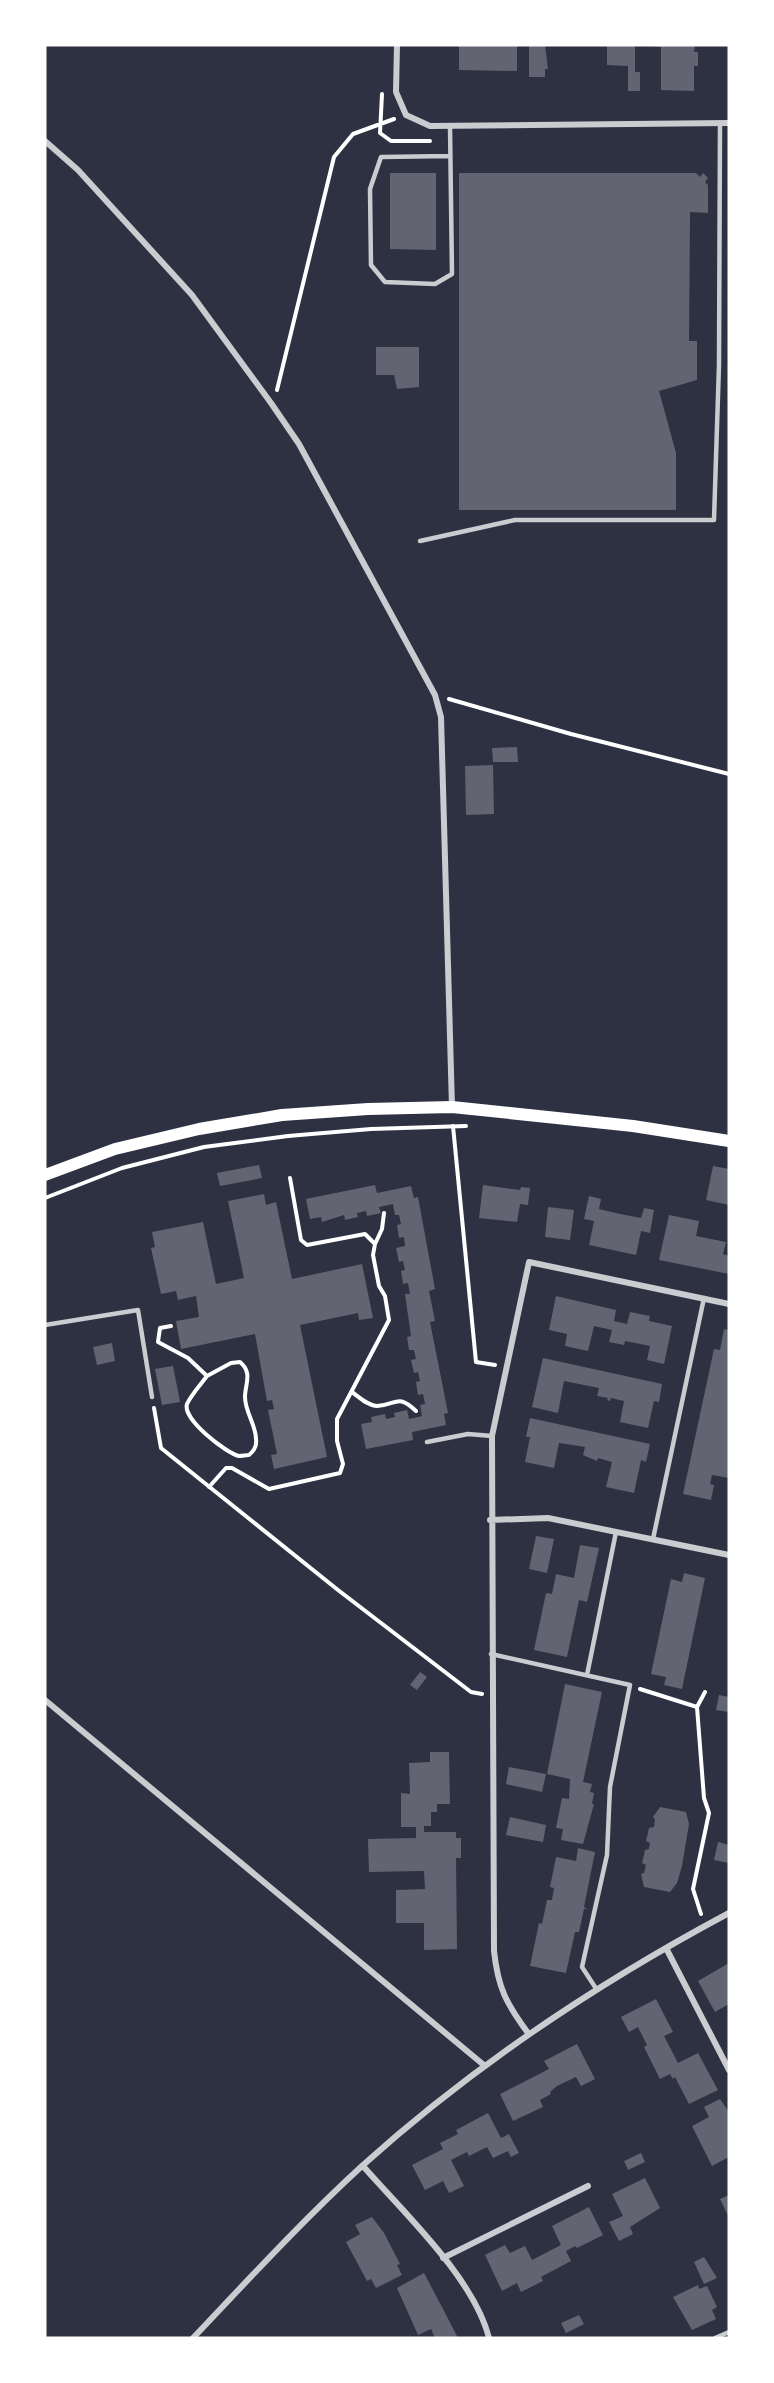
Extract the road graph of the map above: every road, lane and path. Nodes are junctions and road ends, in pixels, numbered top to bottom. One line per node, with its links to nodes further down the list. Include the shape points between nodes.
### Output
1 (397, 45): 2 (street, via 396,92)
2 (406, 115): 5 (street, via 430,126); 8 (path, via 353,134 334,157 282,380)
3 (720, 123): 4 (street); 5 (street); 9 (lane, via 714,520 515,520)
4 (729, 123)
5 (450, 126): 7 (lane)
6 (45, 141): 8 (street, via 78,170 192,296)
7 (450, 156): 7 (lane, via 452,274 435,284 385,282 371,265 370,189 381,158)
8 (271, 403): 10 (street, via 299,444)
9 (420, 541)
10 (435, 695): 11 (path); 12 (street, via 441,717)
11 (729, 774)
12 (452, 1107): 14 (path); 15 (main road, via 633,1126); 16 (main road, via 282,1115 115,1149)
13 (477, 1125): 14 (path)
14 (453, 1127): 18 (path, via 359,1130 204,1147 122,1168); 25 (path, via 476,1362)
15 (729, 1141)
16 (45, 1175)
17 (290, 1179): 20 (path, via 301,1240 307,1245 365,1234)
18 (45, 1198)
19 (384, 1213): 20 (path)
20 (375, 1244): 27 (path, via 375,1265 388,1320)
21 (704, 1298): 22 (street); 25 (street, via 529,1262); 35 (lane)
22 (729, 1304)
23 (45, 1326): 28 (lane, via 138,1310)
24 (171, 1326): 26 (path, via 160,1328 158,1342 188,1358)
25 (506, 1366): 30 (street)
26 (207, 1376): 26 (path, via 231,1363 245,1366 245,1398 257,1436 249,1455 232,1452 194,1425 187,1404)
27 (352, 1392): 29 (path, via 376,1406 398,1400); 32 (path, via 337,1419 337,1442 343,1464 340,1473 269,1489 226,1467)
28 (152, 1397): 32 (path, via 161,1448)
29 (416, 1411)
30 (492, 1436): 31 (lane, via 468,1434); 33 (street)
31 (427, 1442)
32 (209, 1487): 41 (path, via 471,1692)
33 (490, 1520): 34 (street, via 548,1518); 37 (street)
34 (616, 1532): 35 (street); 38 (lane)
35 (653, 1539): 36 (street)
36 (729, 1555)
37 (491, 1654): 38 (lane); 41 (street)
38 (587, 1675): 39 (lane)
39 (630, 1685): 43 (path); 47 (lane, via 610,1786 607,1855 582,1967)
40 (705, 1692): 43 (path)
41 (492, 1696): 48 (street, via 497,1980 511,2010)
42 (45, 1700): 49 (street)
43 (697, 1707): 45 (path, via 704,1798 709,1813 693,1889)
44 (729, 1913): 45 (street)
45 (707, 1925): 46 (street)
46 (666, 1948): 47 (street); 50 (street)
47 (597, 1990): 48 (street)
48 (528, 2033): 49 (street)
49 (485, 2066): 51 (street)
50 (729, 2070)
51 (363, 2166): 53 (street); 55 (street)
52 (588, 2186): 53 (street)
53 (442, 2258): 56 (street, via 472,2296)
54 (729, 2332): 57 (lane)
55 (193, 2338)
56 (489, 2338)
57 (715, 2338)

